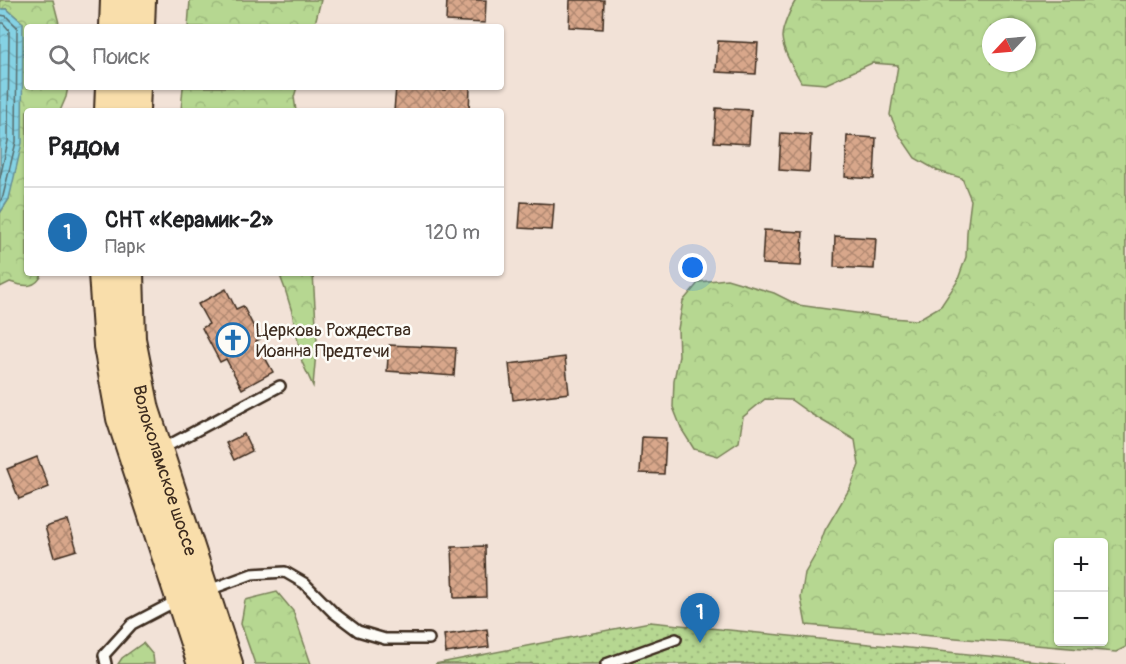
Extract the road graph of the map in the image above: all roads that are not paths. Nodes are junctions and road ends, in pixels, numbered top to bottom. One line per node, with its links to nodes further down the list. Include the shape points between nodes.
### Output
1 (116, 0): 3 (main road)
2 (140, 0): 4 (main road)
3 (115, 24)
4 (139, 24)
5 (111, 90): 7 (main road)
6 (135, 90): 8 (main road)
7 (110, 108)
8 (134, 108)
9 (105, 276): 13 (main road, Волоколамское шоссе, via 109,346 122,418)
10 (128, 276): 12 (main road, Волоколамское шоссе, via 130,339 144,410)
11 (280, 386): 12 (lane)
12 (158, 451): 13 (main road, Волоколамское шоссе)
13 (193, 595): 14 (lane, via 252,574 285,572 304,583 358,631 385,639); 16 (lane, via 132,624 104,655); 17 (main road, Волоколамское шоссе); 18 (main road, Волоколамское шоссе)
14 (429, 639)
15 (676, 639): 19 (lane)
16 (106, 664)
17 (203, 664)
18 (227, 664)
19 (606, 664)

